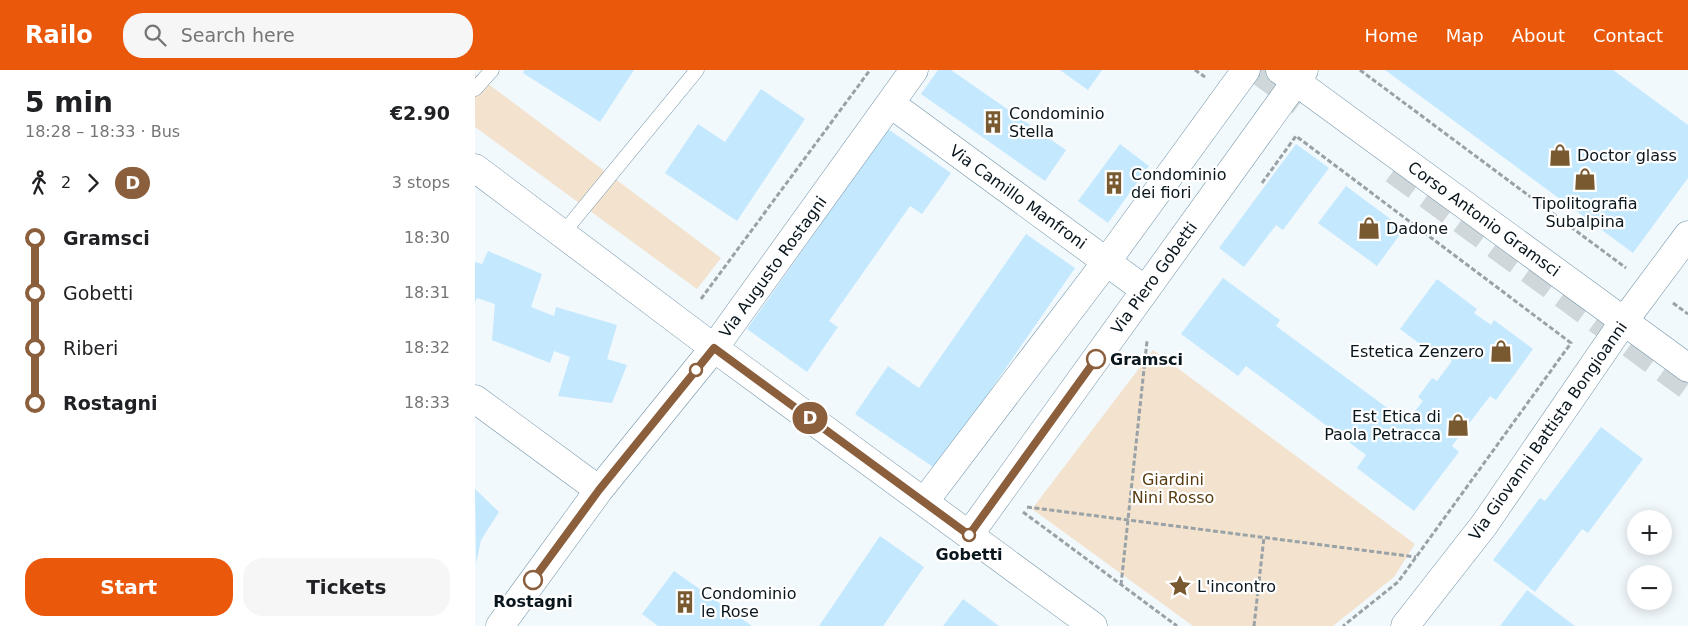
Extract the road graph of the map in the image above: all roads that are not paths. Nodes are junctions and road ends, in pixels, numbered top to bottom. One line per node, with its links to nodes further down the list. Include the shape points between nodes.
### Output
1 (492, 70): 6 (lane)
2 (697, 70): 9 (lane)
3 (914, 70): 7 (street, Via Augusto Rostagni)
4 (1246, 70): 11 (street)
5 (1293, 74): 12 (street, Via Piero Gobetti); 13 (street, Corso Antonio Gramsci)
6 (475, 89)
7 (891, 104): 11 (street, Via Camillo Manfroni); 14 (street, Via Augusto Rostagni)
8 (475, 168): 9 (street)
9 (563, 233): 14 (street)
10 (1688, 235): 13 (street, Via Giovanni Battista Bongioanni)
11 (1107, 261): 12 (street, Via Camillo Manfroni); 18 (street)
12 (1145, 290): 19 (street, Via Piero Gobetti)
13 (1624, 321): 15 (street, Corso Antonio Gramsci); 22 (street, Via Giovanni Battista Bongioanni, via 1484,525)
14 (714, 348): 17 (street, Via Augusto Rostagni); 18 (street)
15 (1688, 368)
16 (475, 399): 17 (street)
17 (599, 490): 21 (street, Via Augusto Rostagni)
18 (925, 502): 19 (street)
19 (969, 535): 20 (street)
20 (1077, 621)
21 (500, 626)
22 (1405, 626)

